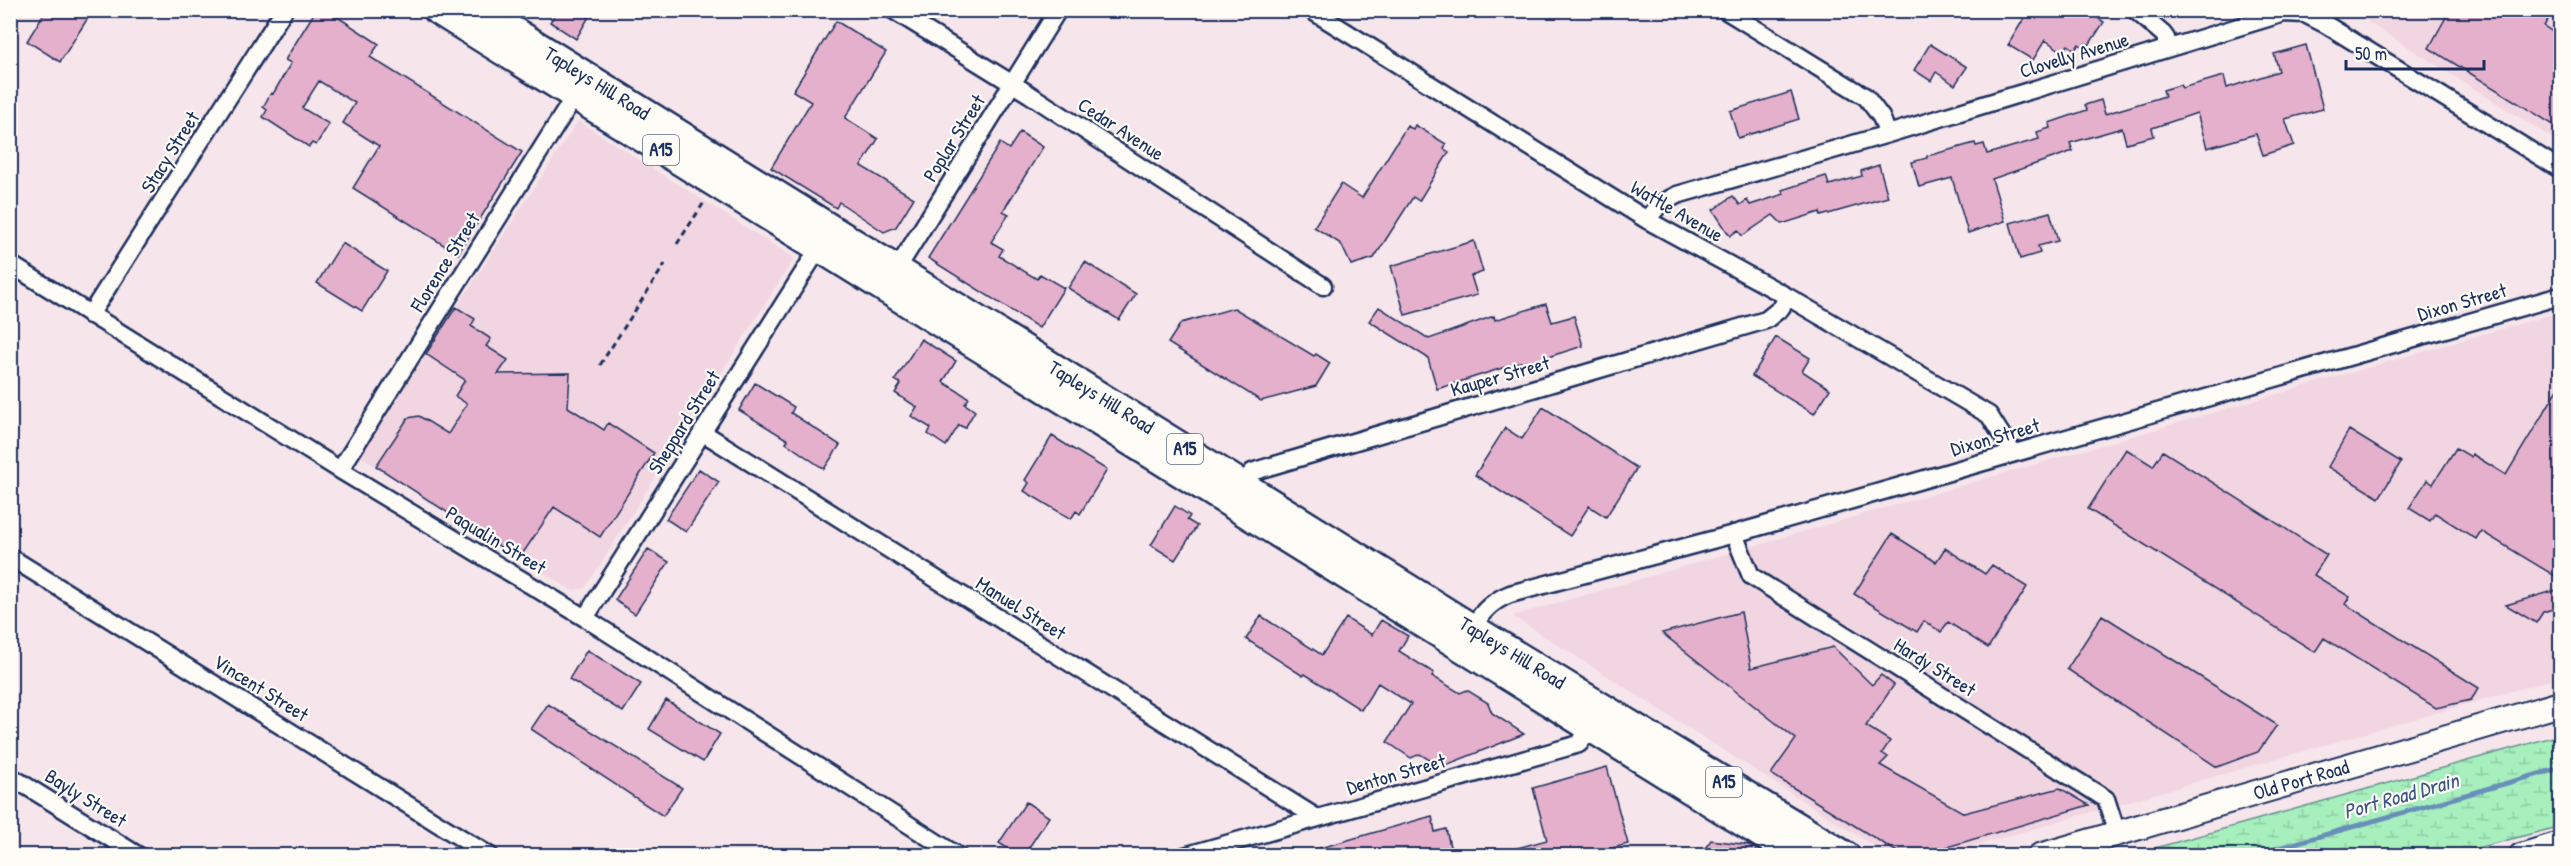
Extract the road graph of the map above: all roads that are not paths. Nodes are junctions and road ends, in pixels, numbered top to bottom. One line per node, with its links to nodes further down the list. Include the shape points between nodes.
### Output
1 (284, 10): 21 (street, Stacy Street)
2 (436, 10): 11 (main road, Tapleys Hill Road / A15)
3 (480, 10): 11 (main road, Tapleys Hill Road / A15)
4 (894, 10): 10 (street, Cedar Avenue)
5 (1059, 10): 10 (street, Poplar Street)
6 (1311, 10): 14 (street, Wattle Avenue)
7 (1725, 10): 12 (street, via 1866,97)
8 (2135, 10): 9 (street, via 2163,34)
9 (2166, 48): 12 (street, Clovelly Avenue); 13 (street, Clovelly Avenue, via 2284,13 2305,14)
10 (1012, 84): 17 (street, Poplar Street); 18 (street, Cedar Avenue)
11 (581, 87): 15 (main road, Tapleys Hill Road / A15); 17 (main road, Tapleys Hill Road / A15); 24 (street, Florence Street)
12 (1888, 134): 14 (street, Clovelly Avenue, via 1677,195 1660,204)
13 (2560, 169)
14 (1647, 220): 20 (street, Wattle Avenue)
15 (819, 248): 17 (main road, Tapleys Hill Road / A15); 22 (street, Sheppard Street)
16 (10, 264): 21 (street, Paqualin Street)
17 (891, 279): 25 (main road, Tapleys Hill Road / A15)
18 (1323, 286)
19 (2560, 296): 23 (street, Dixon Street)
20 (1788, 297): 23 (street, Wattle Avenue, via 1989,415); 25 (street, Kauper Street, via 1766,320 1252,472)
21 (90, 315): 24 (street, Paqualin Street)
22 (702, 432): 28 (street, Sheppard Street); 33 (street, Manuel Street)
23 (2013, 453): 26 (street, Dixon Street)
24 (340, 470): 28 (street, Paqualin Street)
25 (1237, 493): 29 (main road, Tapleys Hill Road / A15)
26 (1734, 534): 29 (street, Dixon Street, via 1510,594 1485,609); 35 (street, Hardy Street, via 1750,576 2106,799)
27 (10, 557): 38 (street, Vincent Street)
28 (585, 618): 39 (street, Paqualin Street)
29 (1467, 637): 31 (main road, Tapleys Hill Road / A15)
30 (2560, 704): 35 (main road, Old Port Road)
31 (1596, 717): 33 (street, Denton Street, via 1579,744); 34 (main road, Tapleys Hill Road / A15); 43 (main road, Tapleys Hill Road / A15)
32 (10, 776): 37 (street, Bayly Street)
33 (1317, 818): 40 (street, Denton Street)
34 (1758, 831): 41 (main road); 42 (main road, Tapleys Hill Road / A15)
35 (2117, 833): 44 (main road, Old Port Road)
36 (2560, 844): 45 (main road)
37 (139, 855)
38 (490, 855)
39 (958, 855)
40 (1184, 855)
41 (1770, 855)
42 (1797, 855)
43 (1846, 855)
44 (2040, 855)
45 (2521, 855)

